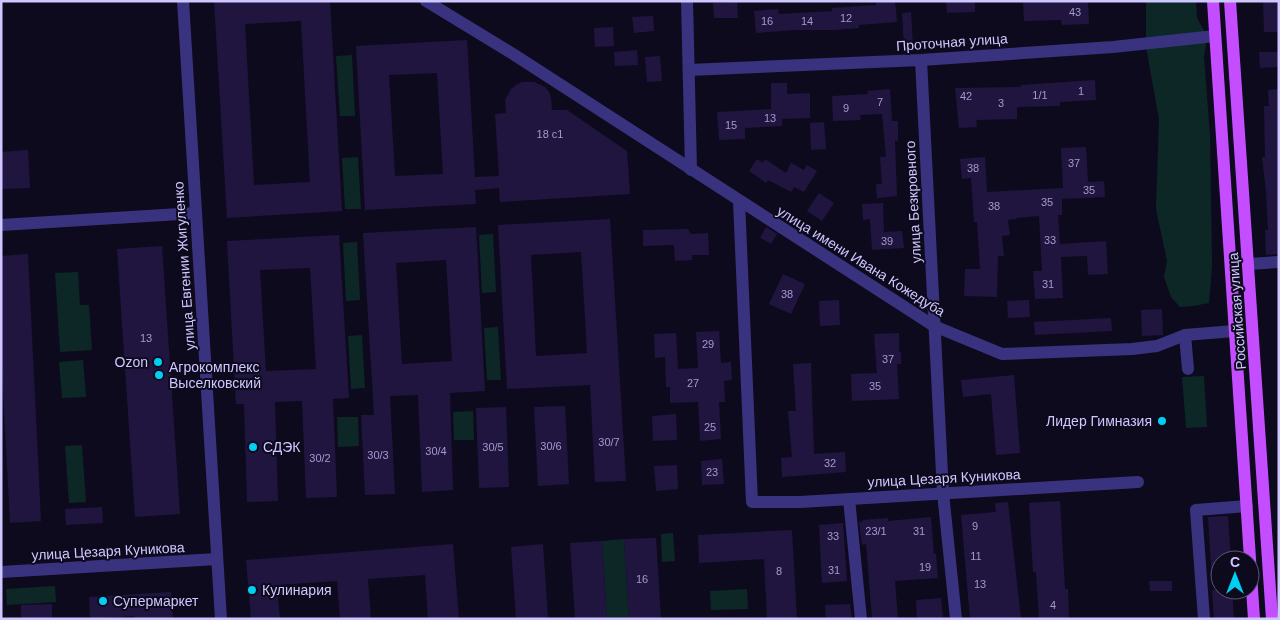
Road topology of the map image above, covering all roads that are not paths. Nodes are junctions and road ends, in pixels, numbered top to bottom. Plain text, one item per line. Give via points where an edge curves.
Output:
1 (183, 1) edge
2 (426, 1) edge
3 (687, 1) edge
4 (1213, 1) edge
5 (1230, 1) edge
6 (1215, 36) junction
7 (921, 60) junction
8 (690, 70) junction
9 (691, 170) junction
10 (739, 201) junction
11 (196, 213) junction
12 (1, 225) edge
13 (1279, 262) edge
14 (1248, 264) junction
15 (934, 326) junction
16 (1234, 331) junction
17 (1185, 335) junction
18 (1188, 369) dead end
19 (1138, 482) dead end
20 (943, 493) junction
21 (849, 499) junction
22 (1247, 506) junction
23 (217, 560) junction
24 (1, 572) edge
25 (221, 619) edge
26 (861, 619) edge
27 (956, 619) edge
28 (1204, 619) edge
29 (1254, 619) edge
30 (1272, 619) edge

1 - 11 street, улица Евгении Жигуленко
2 - 9 street, улица имени Ивана Кожедуба
3 - 8 street
4 - 6 main road, Российская улица
5 - 14 main road, Российская улица
6 - 7 street, Проточная улица via 1113,47
6 - 16 main road, Российская улица
7 - 8 street, Проточная улица
7 - 15 street, улица Безкровного
8 - 9 street
9 - 10 street, улица имени Ивана Кожедуба
10 - 15 street, улица имени Ивана Кожедуба
10 - 21 street, улица Цезаря Куникова via 752,502
11 - 12 street
11 - 23 street, улица Евгении Жигуленко
13 - 14 street
14 - 30 main road, Российская улица
15 - 17 street, улица имени Ивана Кожедуба via 1002,354 1132,349 1157,346
15 - 20 street, улица Безкровного
16 - 17 street, улица имени Ивана Кожедуба
16 - 22 main road, Российская улица
17 - 18 street
19 - 20 street, улица Цезаря Куникова
20 - 21 street, улица Цезаря Куникова
20 - 27 street, улица Безкровного
21 - 26 street
22 - 28 street via 1196,510
22 - 29 main road, Российская улица
23 - 24 street, улица Цезаря Куникова
23 - 25 street, улица Евгении Жигуленко

